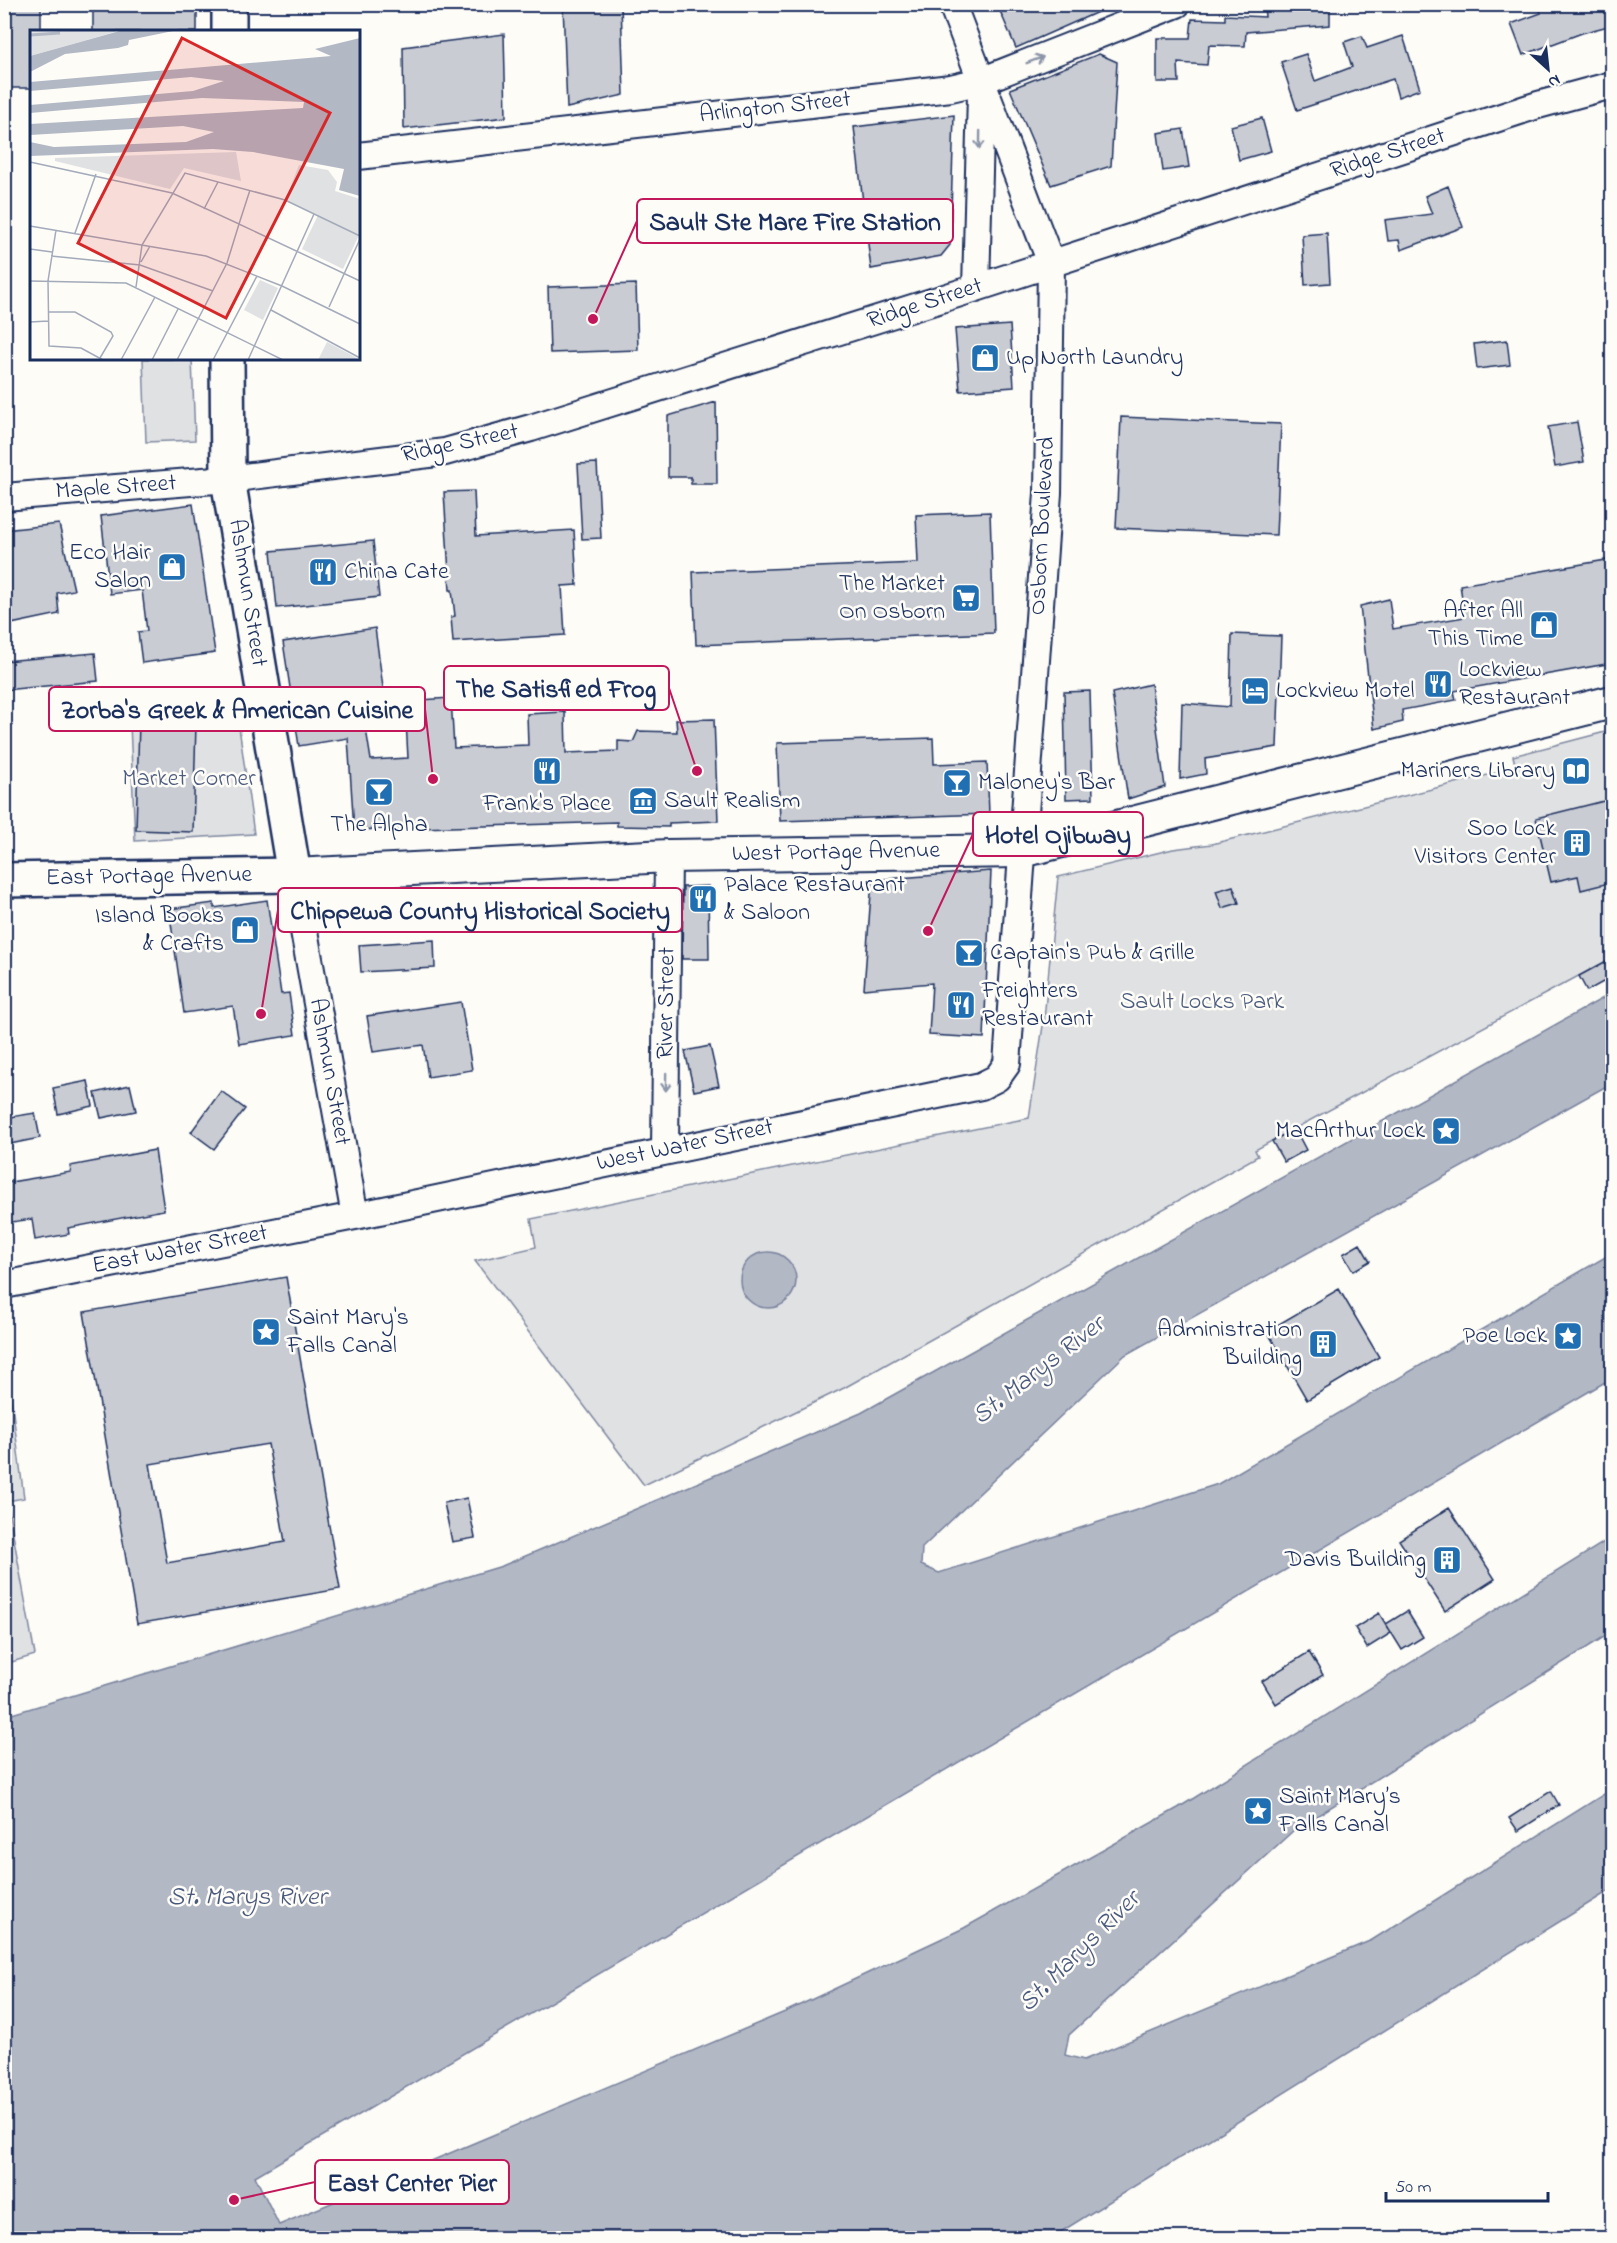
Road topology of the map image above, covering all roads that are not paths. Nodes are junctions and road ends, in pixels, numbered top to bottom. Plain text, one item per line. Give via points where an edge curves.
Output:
1 (229, 4) edge
2 (952, 4) edge
3 (1177, 4) edge
4 (229, 30) edge
5 (981, 81) junction
6 (1612, 85) edge
7 (360, 156) edge
8 (1051, 263) junction
9 (976, 288) junction
10 (226, 360) edge
11 (228, 479) junction
12 (4, 496) edge
13 (1612, 702) edge
14 (1022, 850) junction
15 (668, 856) junction
16 (294, 875) junction
17 (4, 880) edge
18 (1007, 1064) joint
19 (665, 1150) junction
20 (355, 1216) junction
21 (4, 1285) edge

1 - 4 main road
2 - 5 street, Osborn Boulevard
5 -> 3 street, Arlington Street
5 - 7 street, Arlington Street via 951,88
5 - 8 street, Osborn Boulevard
5 -> 9 street
6 - 8 street, Ridge Street via 1538,105
8 - 9 street, Ridge Street
8 - 14 street, Osborn Boulevard via 1048,492
9 - 11 street, Ridge Street via 454,450
10 - 11 main road, Ashmun Street
11 - 12 street, Maple Street
11 - 16 main road, Ashmun Street
13 - 14 street, West Portage Avenue
14 - 15 street, West Portage Avenue
14 - 18 street, Osborn Boulevard
15 - 16 street, West Portage Avenue
15 -> 19 street, River Street
16 - 17 main road, East Portage Avenue
16 - 20 street, Ashmun Street
18 - 19 street, West Water Street via 997,1078 981,1086
19 - 20 street, West Water Street
20 - 21 street, East Water Street

